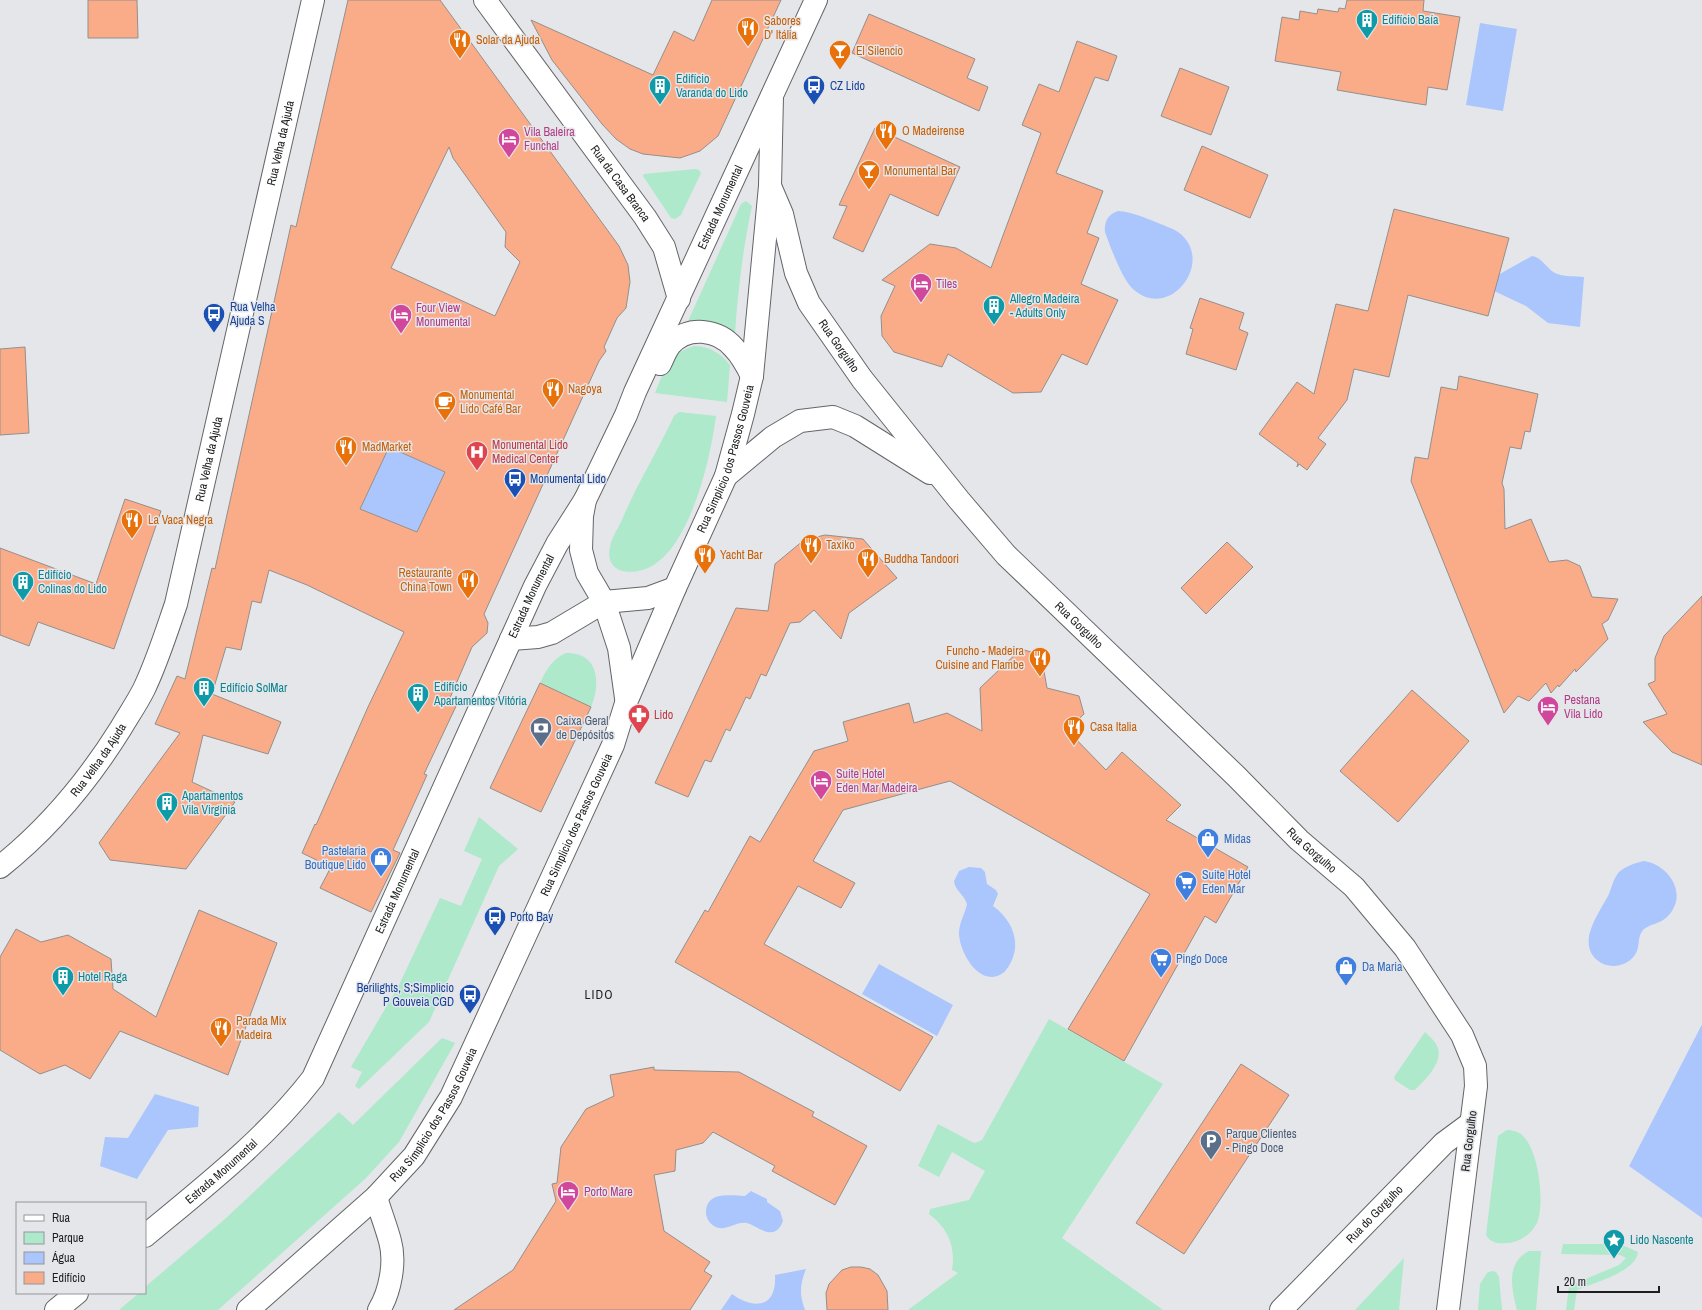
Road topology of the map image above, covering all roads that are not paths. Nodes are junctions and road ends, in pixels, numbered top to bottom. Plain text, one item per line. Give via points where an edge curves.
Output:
1 (313, 0) edge
2 (485, 0) edge
3 (816, 0) edge
4 (772, 96) junction
5 (770, 186) junction
6 (679, 299) junction
7 (752, 376) junction
8 (626, 415) junction
9 (726, 476) junction
10 (946, 484) junction
11 (585, 500) junction
12 (675, 588) junction
13 (604, 602) junction
14 (511, 638) junction
15 (627, 700) junction
16 (0, 867) edge
17 (1471, 1123) junction
18 (376, 1197) junction
19 (146, 1235) edge
20 (76, 1294) edge
21 (56, 1310) edge
22 (248, 1310) edge
23 (379, 1310) edge
24 (1281, 1310) edge
25 (1448, 1310) edge

1 - 16 street, Rua Velha da Ajuda via 179,590 155,664 128,717 89,776 38,834
2 - 6 street, Rua da Casa Branca via 645,217 664,247
3 - 4 street, Estrada Monumental
4 - 5 street, Rua Simplicio dos Passos Gouveia
4 - 6 street, Estrada Monumental
5 - 7 street, Rua Simplicio dos Passos Gouveia
5 - 10 street, Rua Gorgulho via 782,214 796,273 809,303 862,379
6 - 8 street, Estrada Monumental
7 - 8 street, Estrada Monumental via 743,358 733,346 718,336 700,330 683,334 670,345 643,395
7 - 9 street, Rua Simplicio dos Passos Gouveia
8 - 11 street, Estrada Monumental
9 - 10 street, Rua Gorgulho via 773,437 800,421 833,417 855,426
9 - 12 street, Rua Simplicio dos Passos Gouveia
10 - 17 street, Rua Gorgulho via 1006,555 1299,840 1354,887 1405,948 1462,1035 1475,1066 1476,1086
11 - 13 street, Estrada Monumental via 581,550 587,572
11 - 14 street, Estrada Monumental via 556,544
12 - 13 street via 648,598
12 - 15 street, Rua Simplicio dos Passos Gouveia
13 - 14 street via 552,633 538,637
13 - 15 street, Estrada Monumental via 619,648
14 - 19 street, Estrada Monumental via 312,1078 297,1099 252,1144
15 - 18 street, Rua Simplicio dos Passos Gouveia via 613,745 451,1097 414,1156
17 - 24 street, Rua do Gorgulho via 1444,1143
17 - 25 street, Rua Gorgulho
18 - 22 street, Rua Simplicio dos Passos Gouveia
18 - 23 street via 390,1241 391,1266 390,1285
20 - 21 street

